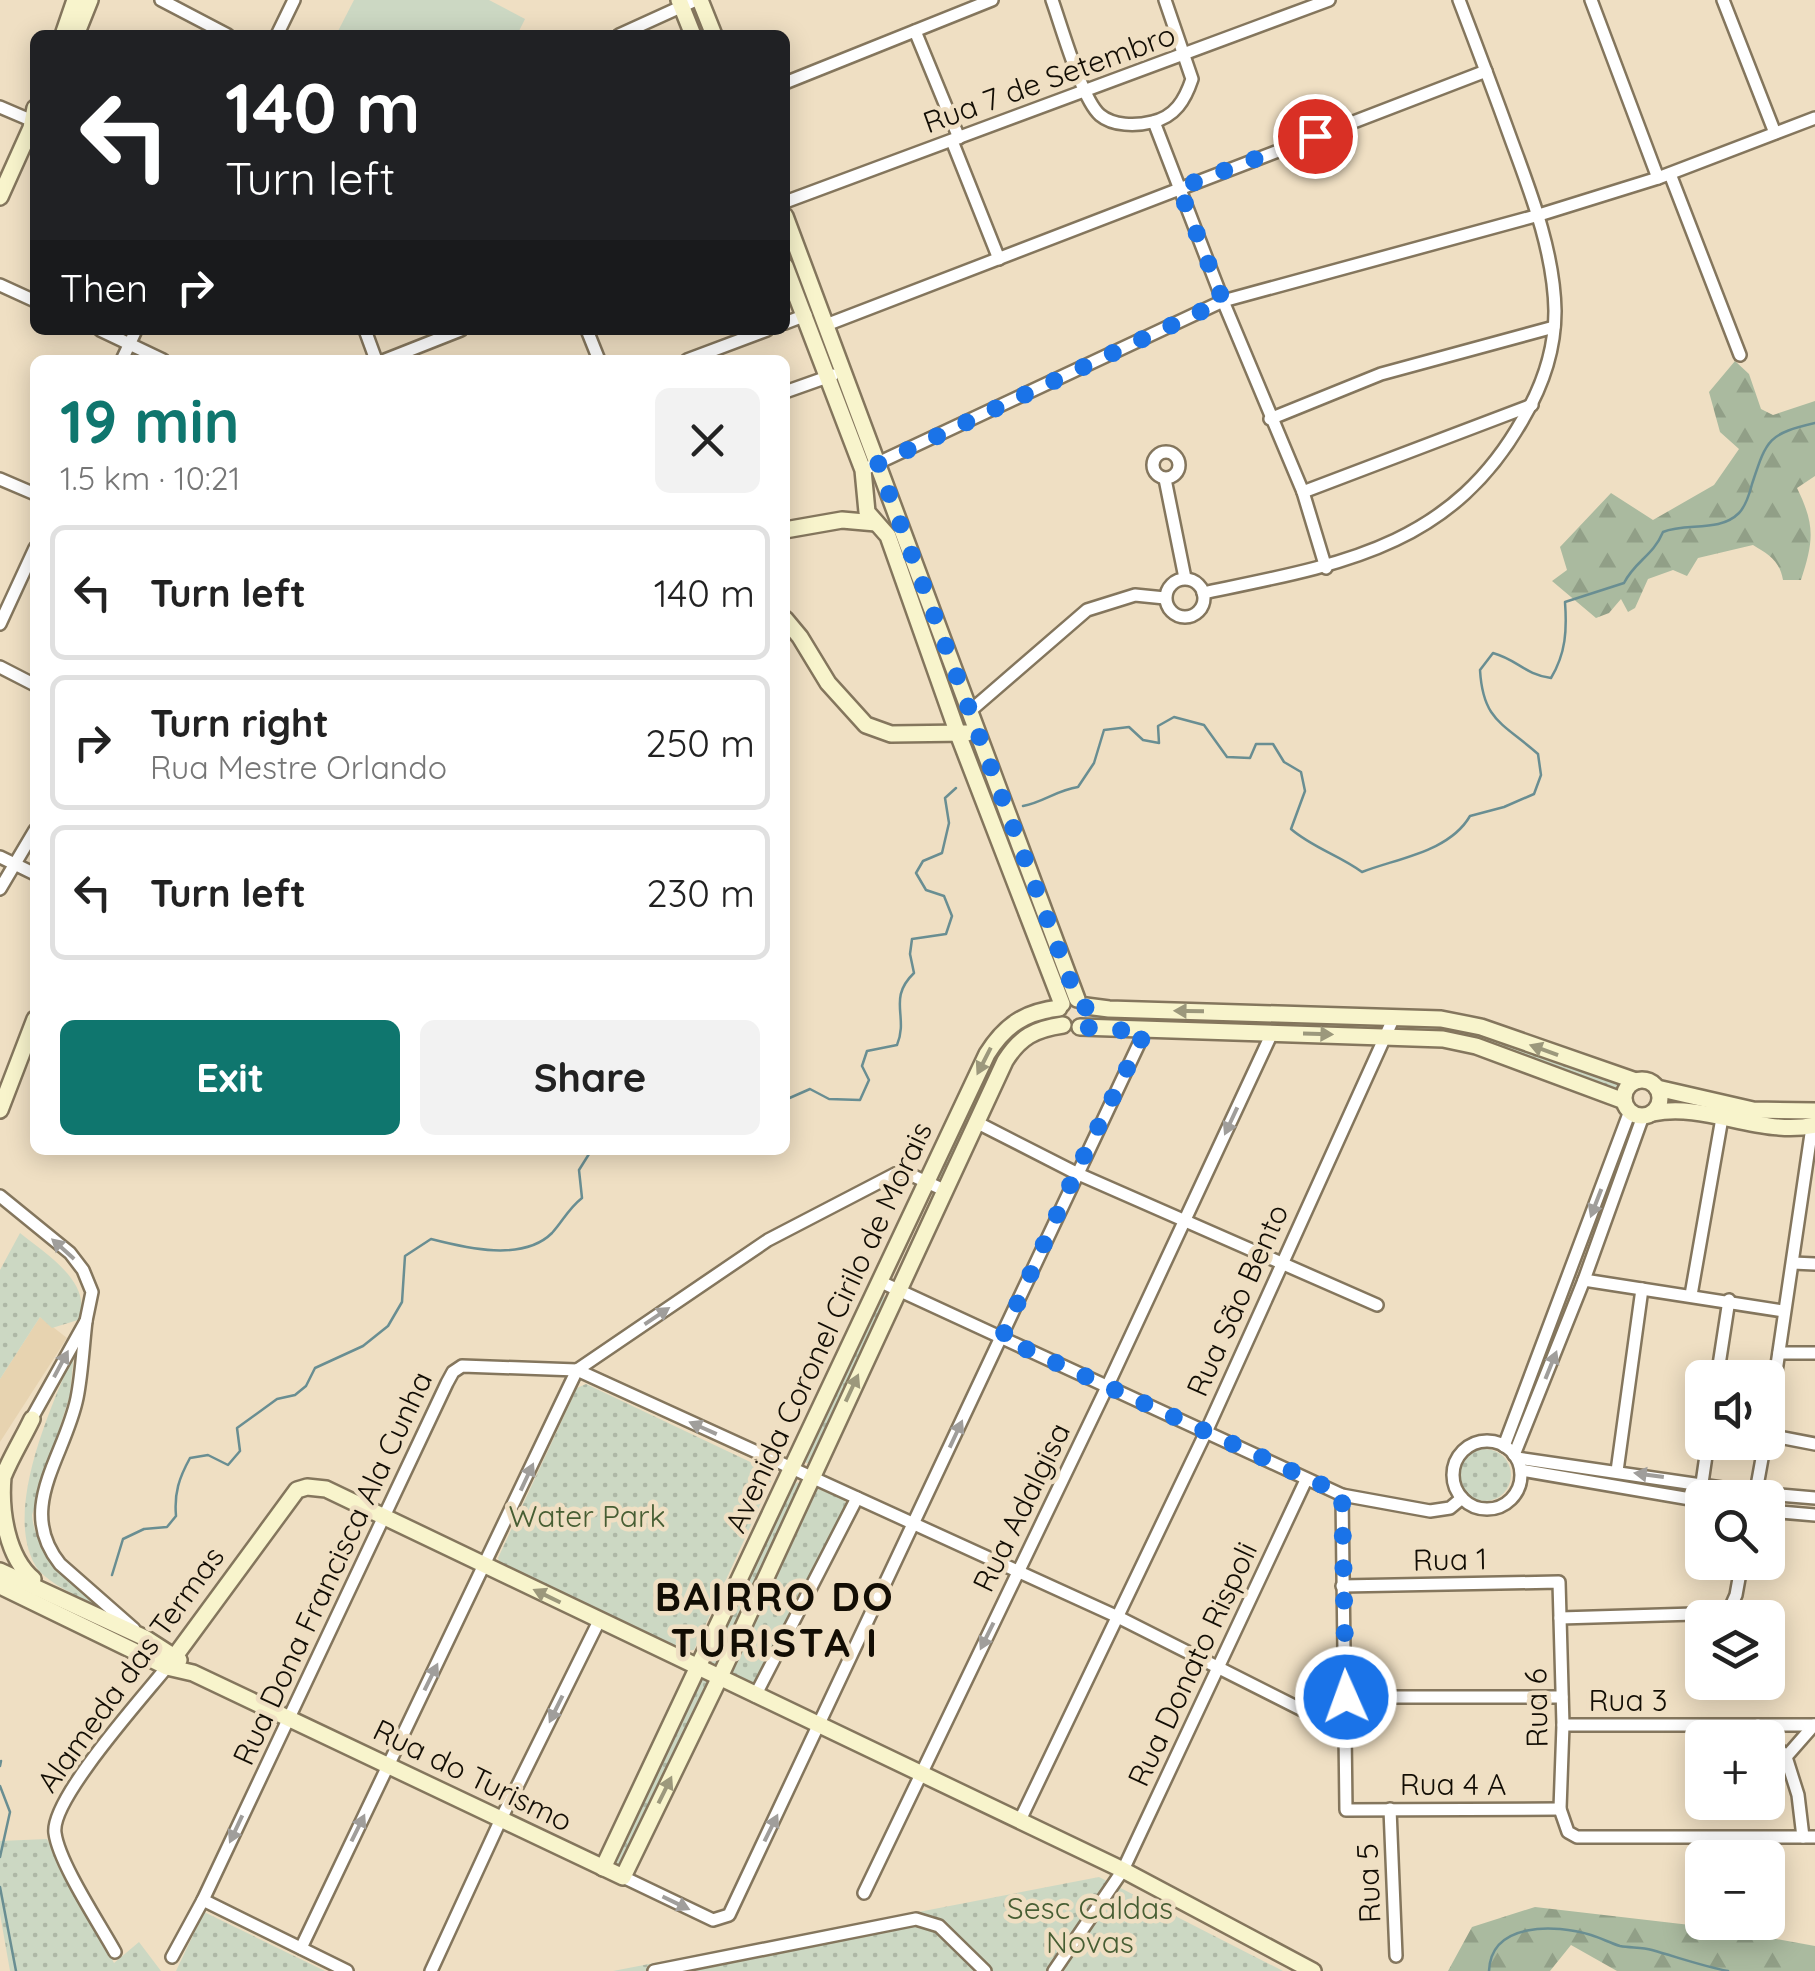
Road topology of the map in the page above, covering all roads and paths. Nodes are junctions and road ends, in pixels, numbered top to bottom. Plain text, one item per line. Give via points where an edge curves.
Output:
1 (75, 0) edge
2 (90, 0) edge
3 (160, 0) edge
4 (294, 0) edge
5 (992, 0) edge
6 (1052, 0) edge
7 (1165, 0) edge
8 (1329, 0) edge
9 (1459, 0) edge
10 (1591, 0) edge
11 (1723, 0) edge
12 (690, 2) edge
13 (65, 30) edge
14 (78, 30) edge
15 (218, 30) edge
16 (279, 30) edge
17 (630, 30) edge
18 (693, 30) edge
19 (710, 30) edge
20 (915, 31) junction
21 (1186, 54) junction
22 (1486, 71) junction
23 (790, 81) edge
24 (1085, 90) junction
25 (0, 106) edge
26 (1815, 118) edge
27 (1154, 122) junction
28 (30, 124) edge
29 (30, 132) edge
30 (1775, 133) junction
31 (955, 140) junction
32 (1664, 176) junction
33 (1179, 188) junction
34 (0, 197) edge
35 (790, 200) edge
36 (1539, 215) junction
37 (790, 229) edge
38 (1000, 259) junction
39 (790, 278) edge
40 (0, 285) edge
41 (30, 299) edge
42 (1223, 301) junction
43 (806, 315) junction
44 (790, 321) edge
45 (826, 325) junction
46 (1554, 327) junction
47 (111, 335) edge
48 (134, 335) edge
49 (448, 335) edge
50 (754, 335) edge
51 (130, 344) junction
52 (1740, 354) dead end
53 (124, 355) edge
54 (153, 355) edge
55 (398, 355) edge
56 (700, 355) edge
57 (837, 374) junction
58 (790, 390) edge
59 (1532, 405) junction
60 (1270, 418) junction
61 (871, 467) junction
62 (0, 478) edge
63 (1165, 479) dead end
64 (30, 492) edge
65 (1302, 492) junction
66 (890, 497) junction
67 (866, 498) junction
68 (896, 513) junction
69 (842, 520) junction
70 (878, 524) junction
71 (790, 529) edge
72 (30, 559) edge
73 (1326, 568) junction
74 (1185, 578) junction
75 (1204, 593) junction
76 (1165, 598) junction
77 (0, 624) edge
78 (790, 626) edge
79 (0, 667) edge
80 (30, 682) edge
81 (969, 712) junction
82 (975, 730) junction
83 (958, 734) junction
84 (30, 839) edge
85 (0, 857) edge
86 (15, 865) junction
87 (30, 872) edge
88 (0, 889) edge
89 (1071, 1004) junction
90 (1032, 1011) junction
91 (1394, 1016) junction
92 (1062, 1025) junction
93 (1080, 1027) junction
94 (1040, 1028) junction
95 (30, 1032) edge
96 (1145, 1032) junction
97 (1272, 1032) junction
98 (1386, 1036) junction
99 (1636, 1082) junction
100 (1658, 1088) junction
101 (2, 1102) edge
102 (1638, 1110) junction
103 (1722, 1118) junction
104 (1814, 1121) edge
105 (976, 1122) junction
106 (1076, 1172) junction
107 (926, 1182) junction
108 (944, 1190) junction
109 (0, 1196) edge
110 (1185, 1222) junction
111 (1793, 1262) junction
112 (1280, 1264) junction
113 (1815, 1264) edge
114 (1584, 1280) junction
115 (881, 1282) junction
116 (898, 1290) junction
117 (1642, 1290) junction
118 (1692, 1296) junction
119 (1728, 1300) junction
120 (1376, 1305) dead end
121 (1783, 1311) junction
122 (86, 1321) junction
123 (1002, 1338) junction
124 (1779, 1352) junction
125 (1815, 1353) edge
126 (1720, 1360) edge
127 (1778, 1360) edge
128 (577, 1370) junction
129 (1107, 1387) junction
130 (32, 1419) junction
131 (1206, 1432) junction
132 (1785, 1439) edge
133 (1815, 1444) edge
134 (1514, 1457) junction
135 (0, 1466) edge
136 (792, 1468) junction
137 (1617, 1471) junction
138 (812, 1477) junction
139 (1306, 1480) junction
140 (1685, 1481) edge
141 (1342, 1494) junction
142 (1785, 1496) edge
143 (1685, 1497) edge
144 (857, 1498) junction
145 (1462, 1498) junction
146 (1815, 1498) edge
147 (1785, 1512) edge
148 (1815, 1516) edge
149 (385, 1517) junction
150 (914, 1522) junction
151 (486, 1565) junction
152 (0, 1571) edge
153 (1018, 1572) junction
154 (1739, 1580) edge
155 (1559, 1582) joint
156 (0, 1586) edge
157 (1342, 1586) junction
158 (52, 1594) junction
159 (1118, 1618) junction
160 (1560, 1618) junction
161 (599, 1621) junction
162 (145, 1638) junction
163 (171, 1661) junction
164 (698, 1668) junction
165 (1218, 1668) junction
166 (719, 1679) junction
167 (755, 1696) junction
168 (1346, 1697) junction
169 (1562, 1697) junction
170 (289, 1719) junction
171 (1563, 1725) junction
172 (1685, 1725) edge
173 (1785, 1725) edge
174 (1814, 1726) edge
175 (820, 1727) junction
176 (1346, 1732) junction
177 (1786, 1757) joint
178 (388, 1765) junction
179 (920, 1773) junction
180 (1390, 1809) junction
181 (1560, 1809) junction
182 (501, 1820) junction
183 (1020, 1820) junction
184 (1809, 1837) edge
185 (604, 1868) junction
186 (1123, 1870) junction
187 (623, 1878) junction
188 (864, 1893) dead end
189 (203, 1900) junction
190 (300, 1948) junction
191 (115, 1952) dead end
192 (1396, 1956) dead end
193 (172, 1957) dead end
194 (347, 1971) edge
195 (431, 1971) edge
196 (654, 1971) edge
197 (985, 1971) edge
198 (1054, 1971) edge
199 (1313, 1971) edge

1 - 13 main road
2 - 14 main road
3 - 15 street
4 - 16 street
5 - 20 street
6 - 24 street
7 - 21 street
8 - 21 street, Rua 7 de Setembro
9 - 22 street
10 - 32 street
11 - 30 street
12 - 17 street
12 - 18 main road
12 - 19 main road
20 - 23 street
20 - 31 street
21 - 24 street, Rua 7 de Setembro
21 - 27 street via 1188,92 1170,116
22 - 33 street
22 - 36 street
24 - 27 street via 1098,114 1136,125
24 - 31 street, Rua 7 de Setembro
25 - 28 street
26 - 30 street
27 - 33 street
29 - 34 main road
30 - 32 street
31 - 35 street, Rua 7 de Setembro
31 - 38 street
32 - 36 street
32 - 52 street
33 - 38 street
33 - 42 street
36 - 42 street
36 - 46 street
37 - 45 main road
38 - 45 street
39 - 43 main road
40 - 41 street
42 - 60 street
42 - 61 street
43 - 44 street
43 - 57 main road
45 - 57 main road
46 - 59 street
46 - 60 street via 1381,374
47 - 51 street
48 - 51 street
49 - 55 street
50 - 56 street
51 - 53 street
51 - 54 street
57 - 58 street
57 - 61 main road
59 - 65 street
59 - 73 street via 1469,494 1410,533
60 - 65 street
61 - 66 main road
61 - 67 main road
62 - 64 street
63 - 74 street
65 - 73 street
66 - 67 main road
66 - 68 main road
67 - 69 main road
67 - 70 main road
68 - 70 main road
68 - 81 main road
69 - 70 main road
69 - 71 main road
70 - 83 main road via 888,536
72 - 77 street
73 - 75 street
74 - 75 street
74 - 76 street via 1169,586
75 - 76 street via 1202,606 1187,617 1170,610
76 - 81 street via 1135,594 1087,610
78 - 83 main road via 828,684 866,725 891,734
79 - 80 street
81 - 82 main road
82 - 83 main road
82 - 89 main road
83 - 89 main road
84 - 86 street
85 - 86 street
86 - 87 street
86 - 88 street
89 - 90 main road
91 -> 89 main road
89 - 92 main road via 1058,1017
89 - 93 main road via 1087,1020
90 - 94 main road
90 -> 107 main road, Avenida Coronel Cirilo de Morais via 1004,1030 986,1054
91 - 98 street, Rua São Bento
99 -> 91 main road via 1482,1027
92 - 93 main road
92 - 94 main road
93 - 96 main road
94 - 105 main road, Avenida Coronel Cirilo de Morais via 1015,1045
95 - 101 main road
96 - 97 main road
96 - 106 street
97 -> 98 main road
97 -> 110 street, Rua Adalgisa
98 - 102 main road via 1459,1041
98 - 112 street, Rua São Bento
99 - 100 main road
99 - 102 main road via 1626,1090
100 - 102 main road via 1660,1099
100 - 104 main road
102 - 103 main road
102 - 114 street
102 -> 134 street
103 - 104 main road via 1774,1126
103 - 118 street
104 - 111 street
105 - 106 street
105 - 108 main road, Avenida Coronel Cirilo de Morais
106 - 110 street
106 - 123 street
107 - 108 street
107 - 115 main road, Avenida Coronel Cirilo de Morais
128 -> 107 street via 768,1240 895,1174
108 - 116 main road, Avenida Coronel Cirilo de Morais
122 -> 109 street via 92,1292 83,1270
110 - 112 street
110 - 129 street, Rua Adalgisa
111 - 113 street
111 - 121 street
112 - 120 street
112 - 131 street, Rua São Bento
114 - 117 street
134 -> 114 street
115 - 116 street
115 - 136 main road, Avenida Coronel Cirilo de Morais
116 - 123 street
138 -> 116 main road, Avenida Coronel Cirilo de Morais
117 - 118 street
117 - 137 street
118 - 119 street
119 - 121 street
119 - 126 street
121 - 124 street
130 -> 122 street
122 - 162 street via 77,1399 42,1501 40,1530 60,1564
123 - 129 street
150 -> 123 street
124 - 125 street
124 - 127 street
136 -> 128 street
128 - 149 street, Rua Dona Francisca Ala Cunha via 473,1364 453,1372
151 -> 128 street
129 - 131 street
129 - 153 street, Rua Adalgisa
130 - 135 street
130 - 158 main road via 1,1484 2,1528 16,1563
131 - 139 street
131 - 159 street, Rua São Bento
132 - 133 street
134 - 137 street
134 - 143 street
134 - 145 street via 1517,1491 1502,1506 1480,1508
134 - 145 street via 1484,1442 1464,1450 1454,1468
136 - 138 street
136 - 164 main road, Avenida Coronel Cirilo de Morais
140 -> 137 street
138 - 144 street
138 - 166 main road, Avenida Coronel Cirilo de Morais
139 - 141 street
139 - 165 street, Rua Donato Rispoli
141 - 145 street via 1430,1511
141 - 157 street
142 - 146 street
144 - 150 street
144 - 167 street
147 - 148 street
149 - 151 main road
149 - 163 main road, Alameda das Termas via 326,1489 297,1490
149 - 170 street, Rua Dona Francisca Ala Cunha
150 - 153 street
150 - 175 street
161 -> 151 main road
178 -> 151 street
152 - 158 main road, Rua do Turismo
153 - 159 street
153 -> 179 street, Rua Adalgisa
154 - 160 street via 1728,1613
155 - 157 street, Rua 1
155 - 160 street, Rua 6
156 - 163 main road, Rua do Turismo
157 - 168 street
158 - 162 main road, Rua do Turismo
159 - 165 street
159 - 183 street, Rua São Bento
160 - 169 street, Rua 6
161 - 164 main road
161 -> 182 street
162 - 163 main road, Rua do Turismo
163 - 170 main road, Rua do Turismo
163 - 191 street, Alameda das Termas via 57,1815 54,1833 64,1859
164 - 166 main road
164 - 185 main road, Avenida Coronel Cirilo de Morais
165 - 176 street
165 - 186 street, Rua Donato Rispoli
166 - 167 main road
187 -> 166 main road, Avenida Coronel Cirilo de Morais
167 - 175 main road
168 - 169 street, Rua 3
168 - 176 street
169 - 171 street, Rua 6
170 - 178 main road, Rua do Turismo
170 -> 189 street, Rua Dona Francisca Ala Cunha
171 - 172 street, Rua 3
171 - 181 street, Rua 6
173 - 174 street, Rua 3
174 - 177 street
175 - 179 main road
187 -> 175 street, Rua do Turismo via 713,1920 729,1916
176 - 180 street, Rua 4 A via 1346,1810
177 - 184 street
178 - 182 main road, Rua do Turismo
190 -> 178 street
179 - 183 main road
179 - 188 street, Rua Adalgisa
180 - 181 street, Rua 4 A
180 - 192 street, Rua 5
181 - 184 street, Rua 6 via 1568,1832 1577,1837
182 - 185 main road, Rua do Turismo
182 - 195 street
183 - 186 main road
185 - 187 main road, Rua do Turismo
186 - 198 street, Rua Donato Rispoli
186 - 199 main road
189 - 190 street
189 - 193 street, Rua Dona Francisca Ala Cunha
190 - 194 street
196 - 197 street via 916,1919 939,1926

